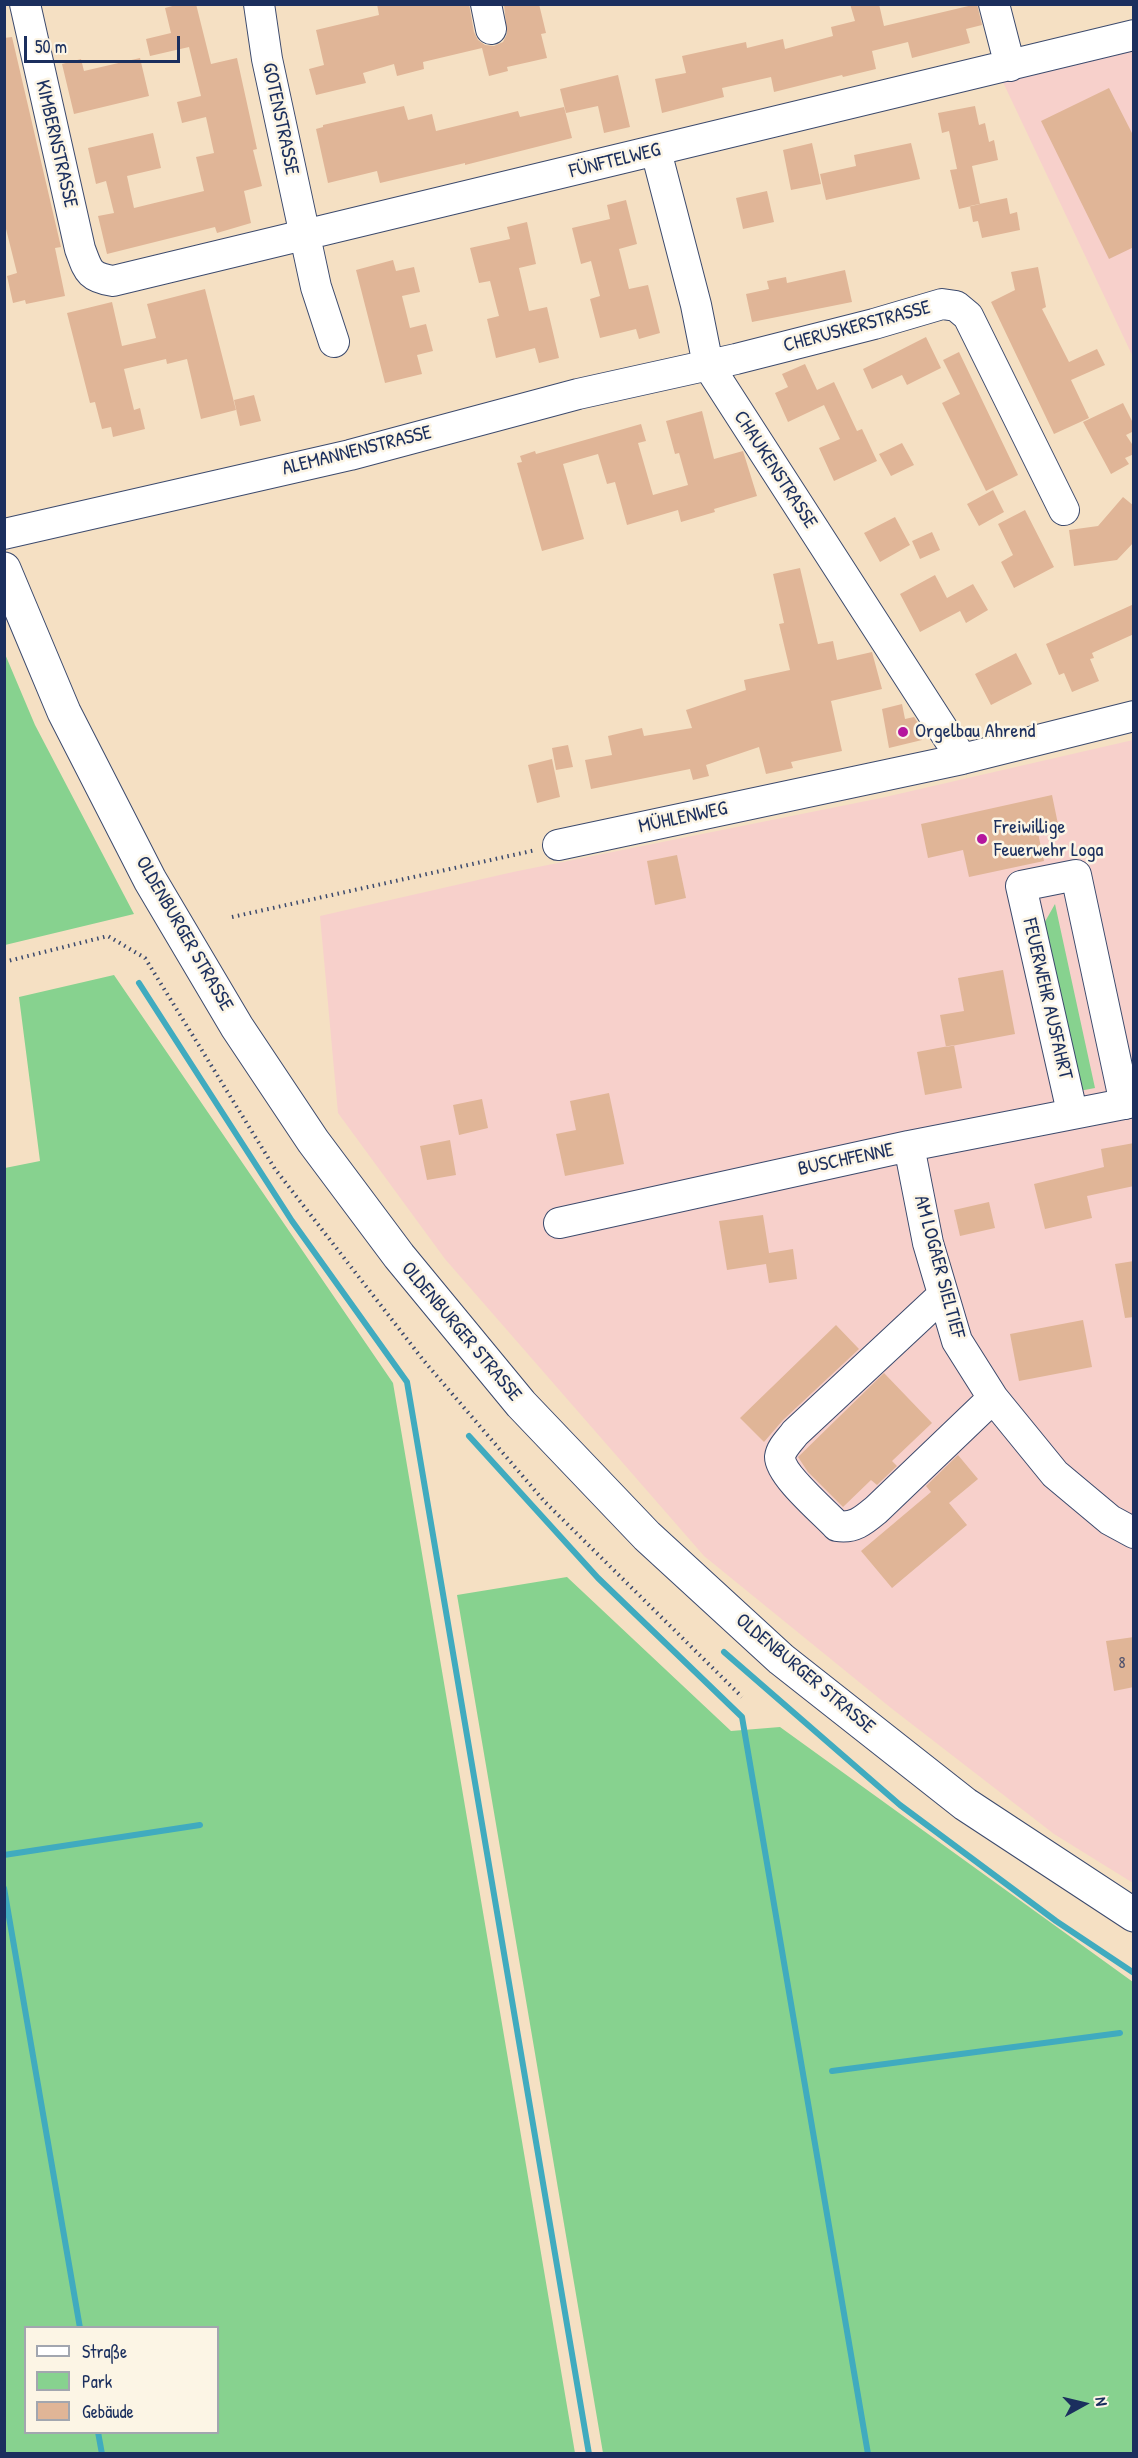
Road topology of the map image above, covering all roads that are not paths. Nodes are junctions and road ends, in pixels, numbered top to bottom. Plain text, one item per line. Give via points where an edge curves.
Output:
1 (25, 4) edge
2 (259, 4) edge
3 (994, 4) edge
4 (1133, 39) edge
5 (1010, 66) junction
6 (656, 151) junction
7 (304, 233) junction
8 (97, 278) joint
9 (334, 342) dead end
10 (708, 365) junction
11 (1064, 510) dead end
12 (16, 531) edge
13 (4, 569) edge
14 (1134, 716) edge
15 (962, 759) junction
16 (558, 845) road end
17 (1129, 1103) edge
18 (1072, 1113) junction
19 (909, 1146) junction
20 (559, 1223) dead end
21 (943, 1295) junction
22 (993, 1398) junction
23 (1134, 1533) edge
24 (1134, 1915) edge

1 - 8 street, KIMBERNSTRASSE via 80,249 89,272
2 - 7 street, GOTENSTRASSE
3 - 5 street
4 - 5 street, FÜNFTELWEG
5 - 6 street, FÜNFTELWEG
6 - 7 street, FÜNFTELWEG via 331,230
6 - 10 street, CHAUKENSTRASSE
7 - 8 street, FÜNFTELWEG via 113,281
7 - 9 street, GOTENSTRASSE
10 - 11 street, CHERUSKERSTRASSE via 942,304 956,306 968,316
10 - 12 street, ALEMANNENSTRASSE via 578,393 350,455
10 - 15 street, CHAUKENSTRASSE
13 - 24 main road, OLDENBURGER STRASSE via 70,723 150,880 237,1027 399,1256 521,1404 647,1536 781,1659 965,1804
14 - 15 street, MÜHLENWEG
15 - 16 street, MÜHLENWEG
17 - 18 street, BUSCHFENNE
17 - 18 street, FEUERWEHR AUSFAHRT via 1076,874 1021,886
18 - 19 street, BUSCHFENNE
19 - 20 street, BUSCHFENNE
19 - 21 street, AM LOGAER SIELTIEF via 928,1243
21 - 22 street, AM LOGAER SIELTIEF via 957,1341
21 - 22 street via 795,1433 780,1457 784,1472 837,1526 847,1528 876,1510
22 - 23 street, AM LOGAER SIELTIEF via 1055,1474 1110,1520

